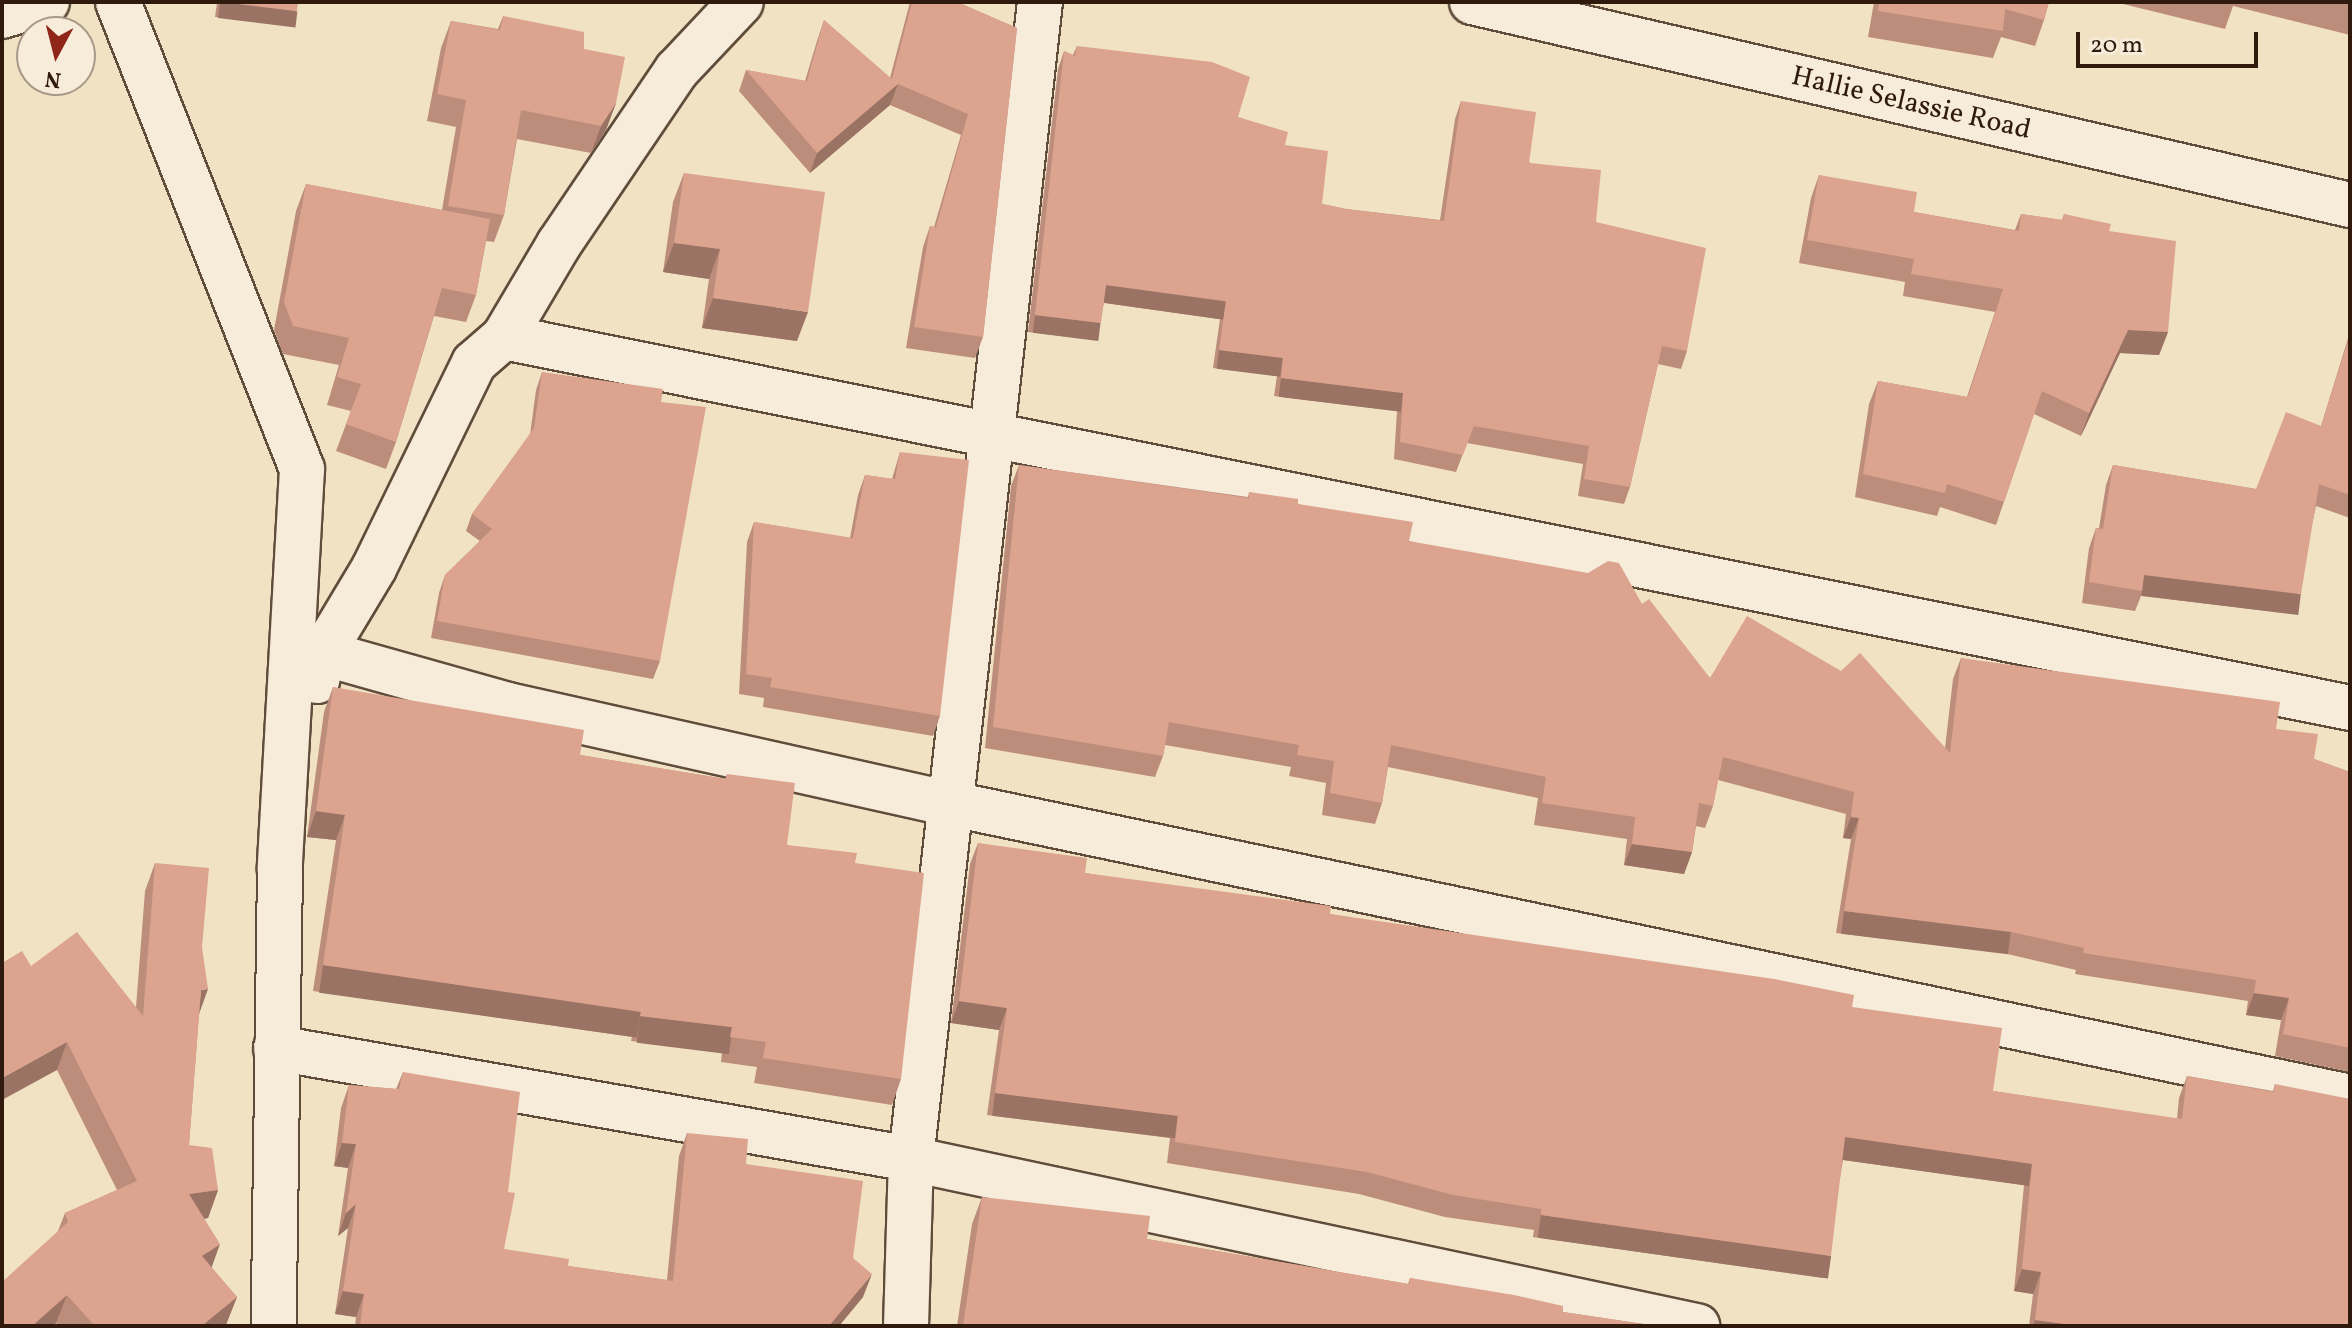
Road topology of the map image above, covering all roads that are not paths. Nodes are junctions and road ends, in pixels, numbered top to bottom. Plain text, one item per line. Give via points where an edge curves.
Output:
1 (47, 2) edge
2 (118, 2) edge
3 (741, 2) edge
4 (1040, 2) edge
5 (1472, 2) edge
6 (2, 16) edge
7 (2350, 205) edge
8 (504, 337) junction
9 (996, 436) junction
10 (323, 653) junction
11 (2350, 708) edge
12 (948, 803) junction
13 (280, 868) junction
14 (276, 1048) junction
15 (2350, 1097) edge
16 (911, 1159) junction
17 (274, 1326) edge
18 (906, 1326) edge
19 (1697, 1326) edge

1 - 6 street
2 - 13 street via 302,469
3 - 8 street via 677,70 559,244
4 - 9 street
5 - 7 street, Hallie Selassie Road
8 - 9 street
8 - 10 street via 474,363 374,568
9 - 11 street
9 - 12 street
10 - 12 street via 508,705
10 - 13 street
12 - 15 street
12 - 16 street
13 - 14 street
14 - 16 street
14 - 17 street
16 - 18 street
16 - 19 street

